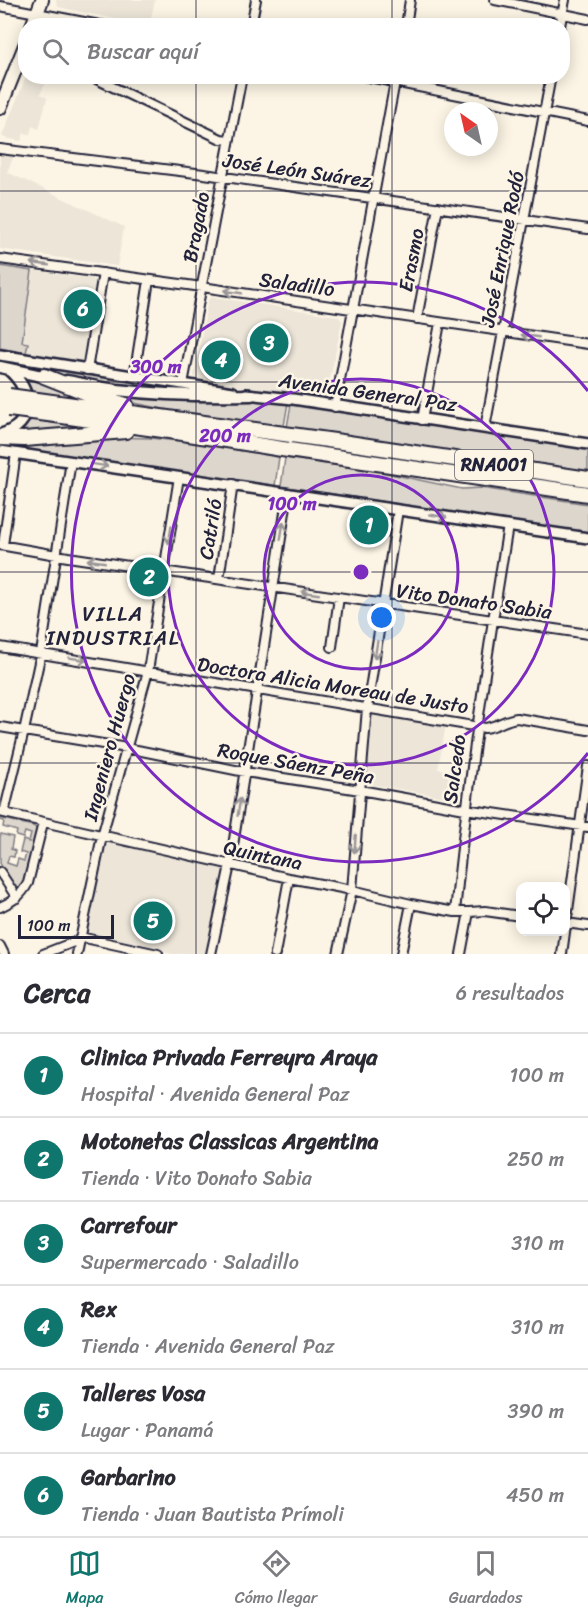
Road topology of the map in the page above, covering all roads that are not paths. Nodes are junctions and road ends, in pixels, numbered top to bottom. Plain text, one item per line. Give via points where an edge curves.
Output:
1 (256, 0) edge
2 (410, 0) edge
3 (495, 0) edge
4 (565, 0) edge
5 (0, 6) edge
6 (40, 6) edge
7 (562, 14) junction
8 (79, 18) edge
9 (253, 18) edge
10 (407, 18) edge
11 (561, 18) edge
12 (588, 19) edge
13 (18, 58) edge
14 (5, 83) edge
15 (107, 84) edge
16 (240, 84) edge
17 (395, 84) edge
18 (414, 84) edge
19 (549, 84) edge
20 (0, 108) edge
21 (544, 112) junction
22 (588, 121) edge
23 (229, 140) junction
24 (0, 149) edge
25 (223, 177) junction
26 (374, 198) junction
27 (438, 207) junction
28 (524, 220) junction
29 (588, 229) edge
30 (0, 258) edge
31 (103, 273) junction
32 (149, 279) junction
33 (202, 287) junction
34 (353, 309) junction
35 (417, 319) junction
36 (440, 323) junction
37 (503, 332) junction
38 (588, 345) edge
39 (0, 355) edge
40 (4, 368) edge
41 (87, 370) junction
42 (44, 376) junction
43 (134, 377) junction
44 (183, 384) junction
45 (251, 394) junction
46 (5, 402) edge
47 (335, 407) junction
48 (422, 420) junction
49 (171, 424) junction
50 (485, 428) junction
51 (0, 437) edge
52 (588, 444) edge
53 (0, 450) edge
54 (16, 453) junction
55 (71, 461) junction
56 (179, 477) junction
57 (588, 478) edge
58 (233, 484) junction
59 (288, 493) junction
60 (588, 494) edge
61 (398, 510) junction
62 (508, 526) junction
63 (588, 538) edge
64 (1, 545) edge
65 (56, 555) junction
66 (165, 571) junction
67 (219, 579) junction
68 (273, 587) junction
69 (339, 597) junction
70 (384, 604) junction
71 (493, 621) junction
72 (588, 634) edge
73 (0, 647) edge
74 (332, 647) dead end
75 (41, 653) junction
76 (148, 671) junction
77 (258, 689) junction
78 (367, 708) junction
79 (477, 726) junction
80 (0, 727) edge
81 (588, 730) edge
82 (24, 731) junction
83 (127, 748) junction
84 (588, 766) edge
85 (245, 772) junction
86 (360, 790) junction
87 (465, 809) junction
88 (2, 813) edge
89 (43, 823) junction
90 (584, 827) edge
91 (102, 836) junction
92 (230, 865) junction
93 (0, 872) edge
94 (289, 878) junction
95 (352, 890) junction
96 (17, 898) junction
97 (570, 902) edge
98 (411, 904) junction
99 (0, 907) edge
100 (454, 912) junction
101 (469, 912) junction
102 (516, 915) edge
103 (570, 924) edge
104 (588, 926) edge
105 (564, 936) edge
106 (80, 939) junction
107 (0, 946) edge
108 (211, 953) edge
109 (4, 954) edge
110 (43, 954) edge
111 (77, 954) edge
112 (158, 954) edge
113 (222, 954) edge
114 (275, 954) edge
115 (339, 954) edge
116 (401, 954) edge
117 (461, 954) edge
118 (562, 954) edge

1 - 9 street
2 - 10 street
3 - 7 street
4 - 7 street
5 - 6 street
6 - 8 street
7 - 11 street
7 - 12 street
13 - 14 main road
14 - 20 main road
15 - 23 street
16 - 23 street, Bragado
17 - 26 street
18 - 21 street
19 - 21 street, José Enrique Rodó
21 - 22 street
21 - 28 street, José Enrique Rodó
23 - 25 street, Bragado
24 - 25 street, José León Suárez
25 - 26 street, José León Suárez
25 - 33 street, Bragado
26 - 27 street, José León Suárez
26 - 34 street
27 - 28 street, José León Suárez
27 - 35 street, Erasmo
28 - 29 street, José León Suárez
28 - 37 street, José Enrique Rodó
31 -> 30 street, Saladillo
31 - 32 street, Saladillo
31 - 41 street
32 - 33 street, Saladillo
32 - 43 street
34 -> 33 street, Saladillo
33 - 44 street, Bragado
34 - 35 street, Saladillo
34 - 47 street
35 - 36 street, Saladillo
36 - 37 street, Saladillo
36 - 48 street
38 -> 37 street, Saladillo
37 - 50 street, José Enrique Rodó
39 - 41 street, Avenida General Paz
40 - 42 main road
40 - 51 main road via 21,382 28,404 20,424
41 - 43 street, Avenida General Paz
42 - 45 main road via 114,390 212,396
42 - 49 highway
43 - 44 street, Avenida General Paz
44 - 45 street, Avenida General Paz
45 - 47 street, Avenida General Paz
46 - 49 highway, RNA001, bridge
47 - 48 street, Avenida General Paz
48 - 50 street, Avenida General Paz
49 - 51 highway via 24,439
49 - 57 highway, RNA001
49 - 60 highway, RNA001 via 282,449
50 - 52 street, Avenida General Paz
53 - 54 street
54 - 55 street
54 - 64 street
55 -> 56 street
55 - 65 street
56 - 58 street
56 -> 66 street, Ingeniero Huergo
58 - 59 street
58 - 67 street, Catriló
59 - 61 street
68 -> 59 street
61 -> 62 street
61 - 70 street
62 - 63 street
62 - 71 street, Salcedo
64 - 65 street, Vito Donato Sabia
66 -> 65 street, Vito Donato Sabia
65 - 75 street
66 - 67 street, Vito Donato Sabia
66 - 76 street, Ingeniero Huergo
67 - 68 street, Vito Donato Sabia
69 -> 68 street, Vito Donato Sabia
68 - 77 street
69 - 70 street, Vito Donato Sabia
69 - 74 street
70 - 71 street, Vito Donato Sabia
70 -> 78 street
71 - 72 street, Vito Donato Sabia
71 - 79 street, Salcedo
73 - 75 street, Doctora Alicia Moreau de Justo
75 -> 76 street, Doctora Alicia Moreau de Justo
75 - 82 street
76 - 77 street, Doctora Alicia Moreau de Justo
76 - 83 street, Ingeniero Huergo
77 - 78 street, Doctora Alicia Moreau de Justo
77 - 85 street
78 - 79 street, Doctora Alicia Moreau de Justo
78 - 86 street
79 - 81 street, Doctora Alicia Moreau de Justo via 489,728 517,718
79 - 87 street, Salcedo
80 - 82 street, Roque Sáenz Peña
82 - 83 street, Roque Sáenz Peña
82 - 88 street
83 - 85 street, Roque Sáenz Peña
83 - 91 street, Ingeniero Huergo
84 - 90 street
85 - 86 street, Roque Sáenz Peña
92 -> 85 street
86 - 87 street, Roque Sáenz Peña
86 -> 95 street
87 - 90 street, Roque Sáenz Peña
87 - 100 street, Salcedo
88 - 89 street, Quintana
89 - 91 street, Quintana
89 - 96 street via 28,883
90 - 97 street
91 - 92 street, Quintana
91 - 106 street, Ingeniero Huergo
92 - 94 street, Quintana
92 - 108 street
93 - 96 street
94 - 95 street, Quintana
94 - 114 street
95 - 98 street, Quintana
95 - 115 street
96 - 99 street
98 - 100 street, Quintana
98 - 116 street
100 - 101 street, Quintana
101 - 102 street, Quintana via 485,910
101 - 117 street
103 - 104 street
105 - 118 street
106 - 110 street
106 - 111 street, Ingeniero Huergo
106 - 112 street
107 - 109 street
108 - 113 street

